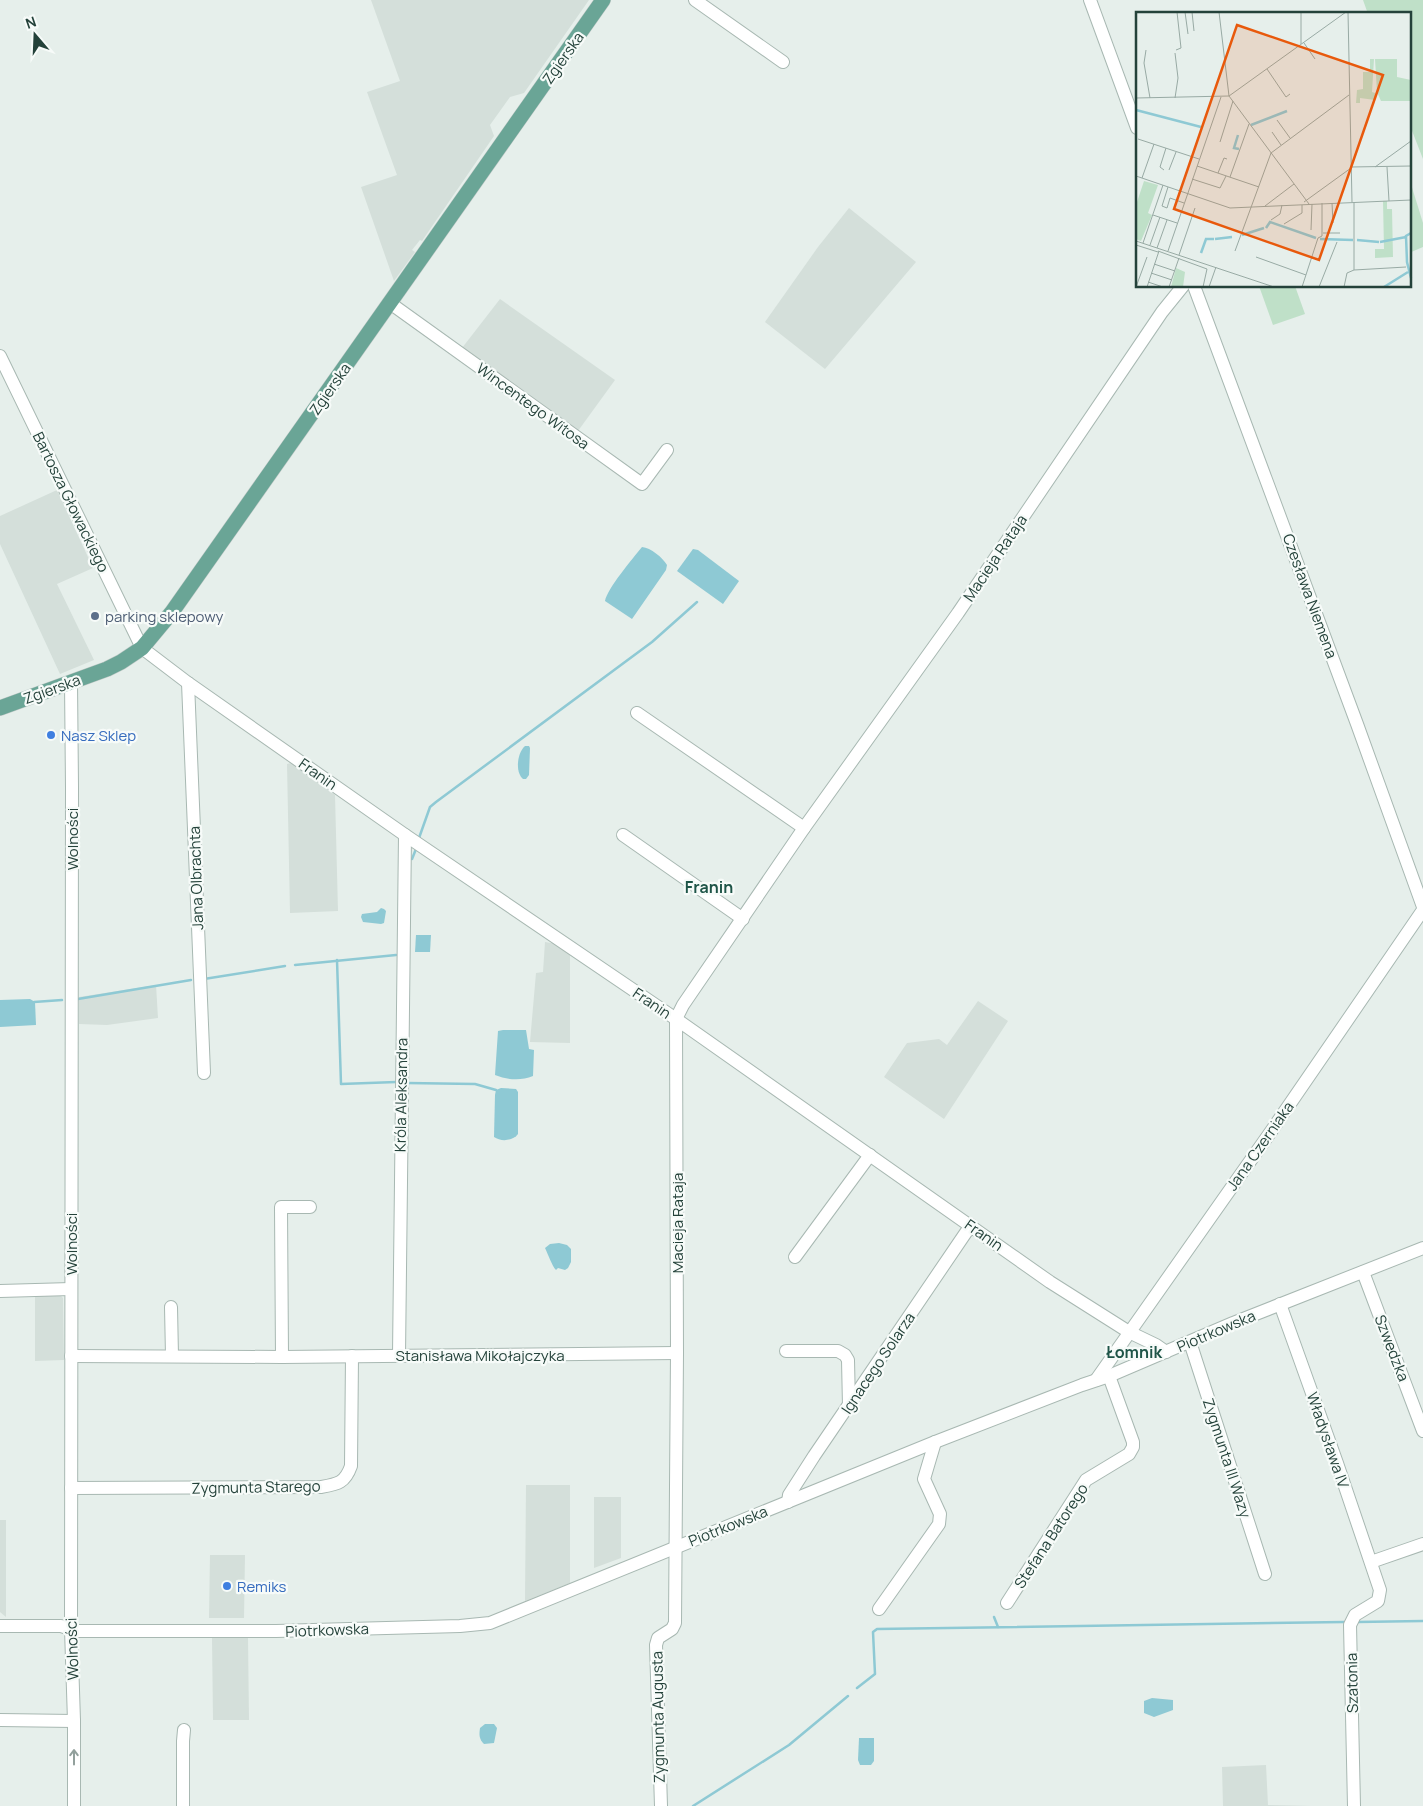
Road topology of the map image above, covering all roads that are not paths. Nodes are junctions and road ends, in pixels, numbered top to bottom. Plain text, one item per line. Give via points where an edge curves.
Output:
1 (603, 0) edge
2 (695, 0) edge
3 (1090, 0) edge
4 (782, 62) dead end
5 (1136, 125) edge
6 (1181, 288) edge
7 (1195, 288) edge
8 (390, 303) junction
9 (0, 356) edge
10 (667, 450) dead end
11 (142, 648) junction
12 (71, 682) junction
13 (188, 683) junction
14 (0, 708) edge
15 (637, 713) dead end
16 (804, 828) junction
17 (405, 835) junction
18 (624, 835) dead end
19 (1423, 907) edge
20 (743, 919) junction
21 (676, 1019) junction
22 (204, 1073) dead end
23 (870, 1155) junction
24 (310, 1207) dead end
25 (971, 1225) junction
26 (1423, 1248) edge
27 (795, 1257) dead end
28 (1363, 1272) junction
29 (71, 1289) junction
30 (0, 1291) edge
31 (1280, 1304) junction
32 (171, 1307) dead end
33 (1129, 1332) junction
34 (1190, 1342) junction
35 (786, 1351) dead end
36 (1166, 1352) junction
37 (677, 1353) junction
38 (399, 1355) junction
39 (71, 1356) junction
40 (172, 1356) junction
41 (352, 1356) junction
42 (282, 1357) junction
43 (1109, 1376) junction
44 (1096, 1380) junction
45 (849, 1406) junction
46 (1422, 1426) edge
47 (935, 1442) junction
48 (71, 1488) junction
49 (788, 1502) junction
50 (1423, 1544) edge
51 (676, 1547) junction
52 (1371, 1562) junction
53 (1265, 1574) dead end
54 (1375, 1576) joint
55 (1008, 1604) dead end
56 (879, 1609) dead end
57 (0, 1626) edge
58 (71, 1629) junction
59 (0, 1720) edge
60 (74, 1721) junction
61 (184, 1730) dead end
62 (74, 1806) edge
63 (183, 1806) edge
64 (660, 1806) edge
65 (1354, 1806) edge

1 - 8 main road, Zgierska
2 - 4 street
3 - 5 street
6 - 16 street, Macieja Rataja via 958,613
7 - 19 street, Czesława Niemena
8 - 10 street, Wincentego Witosa via 642,484
8 - 11 main road, Zgierska via 163,626
9 - 11 street, Bartosza Głowackiego
11 - 12 main road, Zgierska via 107,669
11 - 13 street, Franin
12 - 14 main road, Zgierska
12 - 29 street, Wolności
13 - 17 street, Franin
13 - 22 street, Jana Olbrachta
15 - 16 street
16 - 20 street, Macieja Rataja
17 - 21 street, Franin
17 - 38 street, Króla Aleksandra
18 - 20 street
19 - 33 street, Jana Czerniaka via 1272,1130
20 - 21 street, Macieja Rataja
21 - 23 street, Franin
21 - 37 street, Macieja Rataja
23 - 25 street, Franin
23 - 27 street
24 - 42 street via 281,1207
25 - 33 street, Franin via 1050,1282
25 - 45 street, Ignacego Solarza
26 - 28 street, Piotrkowska
28 - 31 street, Piotrkowska
28 - 46 street, Szwedzka
29 - 30 street
29 - 39 street, Wolności
31 - 34 street, Piotrkowska
31 - 52 street, Władysława IV
32 - 40 street
33 - 36 street, Franin
33 - 44 street, Jana Czerniaka
34 - 36 street, Piotrkowska
34 - 53 street, Zygmunta III Wazy
35 - 45 street via 838,1351 845,1354 848,1360
36 - 43 street, Piotrkowska
37 - 38 street, Stanisława Mikołajczyka
37 - 51 street, Macieja Rataja
38 - 41 street, Stanisława Mikołajczyka
39 - 40 street, Stanisława Mikołajczyka
39 - 48 street, Wolności
40 - 42 street, Stanisława Mikołajczyka
41 - 42 street, Stanisława Mikołajczyka
41 - 48 street, Zygmunta Starego via 351,1466 347,1477 338,1484 321,1487
43 - 44 street, Piotrkowska
43 - 55 street, Stefana Batorego via 1133,1448 1129,1454 1086,1480
44 - 47 street, Piotrkowska
45 - 49 street, Ignacego Solarza via 789,1495
47 - 49 street, Piotrkowska
47 - 56 street via 924,1479 940,1514 939,1524
48 - 58 street, Wolności
49 - 51 street, Piotrkowska
50 - 52 street
51 - 58 street, Piotrkowska via 482,1624 276,1631
51 - 64 street, Zygmunta Augusta via 675,1623 672,1629 658,1638 656,1645
52 - 54 street, Władysława IV
54 - 65 street, Szatonia via 1380,1590 1378,1601 1355,1616 1350,1625
57 - 58 street, Piotrkowska via 62,1626
58 - 60 street, Wolności
59 - 60 street
62 -> 60 street, Wolności
61 - 63 street

